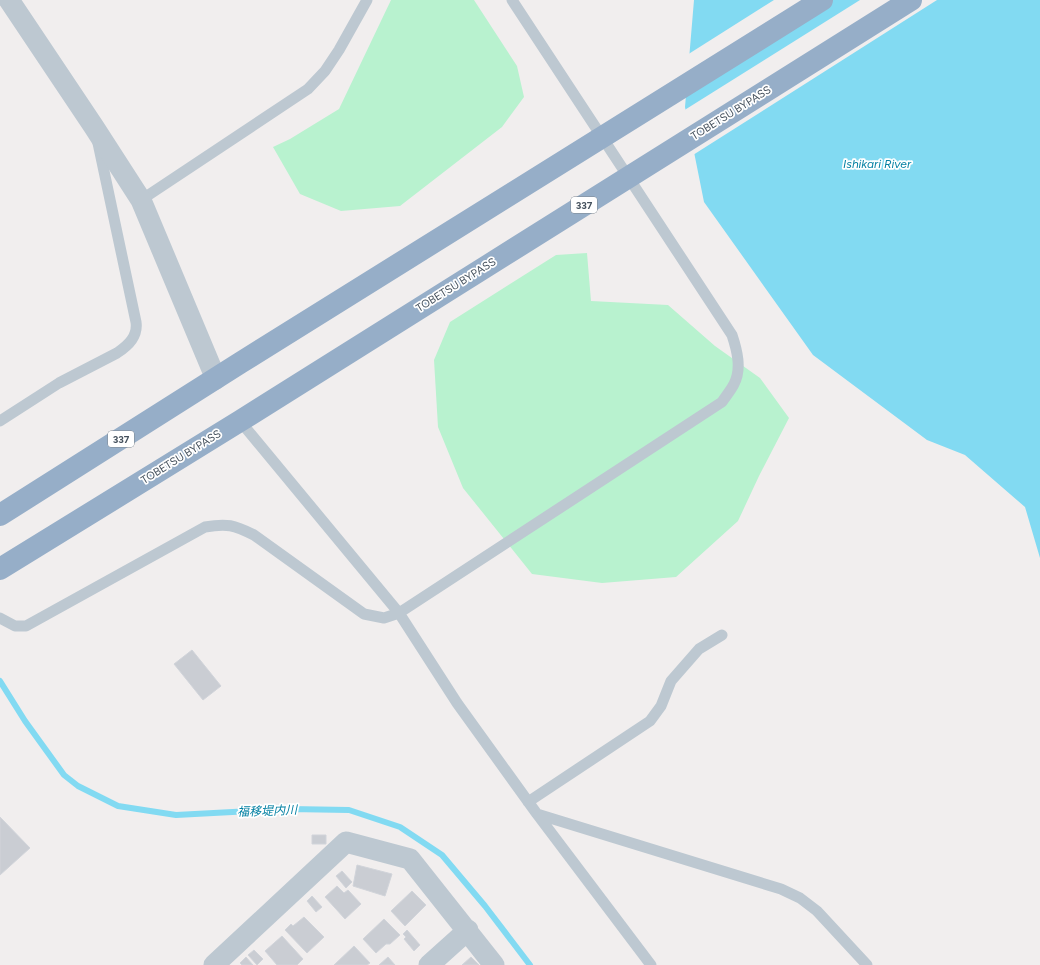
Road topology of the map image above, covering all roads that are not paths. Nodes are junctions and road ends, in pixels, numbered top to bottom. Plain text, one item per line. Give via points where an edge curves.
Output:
1 (9, 0) edge
2 (367, 0) edge
3 (512, 0) edge
4 (822, 0) edge
5 (911, 0) edge
6 (94, 127) junction
7 (141, 200) junction
8 (216, 379) junction
9 (249, 415) junction
10 (0, 421) edge
11 (1, 515) edge
12 (0, 569) edge
13 (399, 614) junction
14 (0, 618) edge
15 (722, 635) dead end
16 (528, 802) junction
17 (536, 814) junction
18 (468, 930) junction
19 (214, 965) edge
20 (429, 965) edge
21 (494, 965) edge
22 (651, 965) edge
23 (867, 965) edge

1 - 6 street
2 - 7 lane via 325,71 308,89
3 - 13 lane via 732,335 737,349 735,384 722,402
4 - 8 highway, 337
5 - 9 highway, TOBETSU BYPASS / 337
6 - 7 street
6 - 10 lane via 137,328 126,347 118,353 59,383
7 - 8 street
8 - 11 highway, 337
9 - 12 highway, TOBETSU BYPASS / 337
9 - 13 lane
13 - 14 lane via 384,618 364,614 254,535 237,527 222,524 205,527 26,626 15,626
13 - 16 lane
15 - 16 lane via 699,649 671,681 661,706 650,722
16 - 17 lane
17 - 22 lane
17 - 23 lane via 781,889 800,898 816,911
18 - 19 street via 410,859 346,842
18 - 20 street
18 - 21 street

